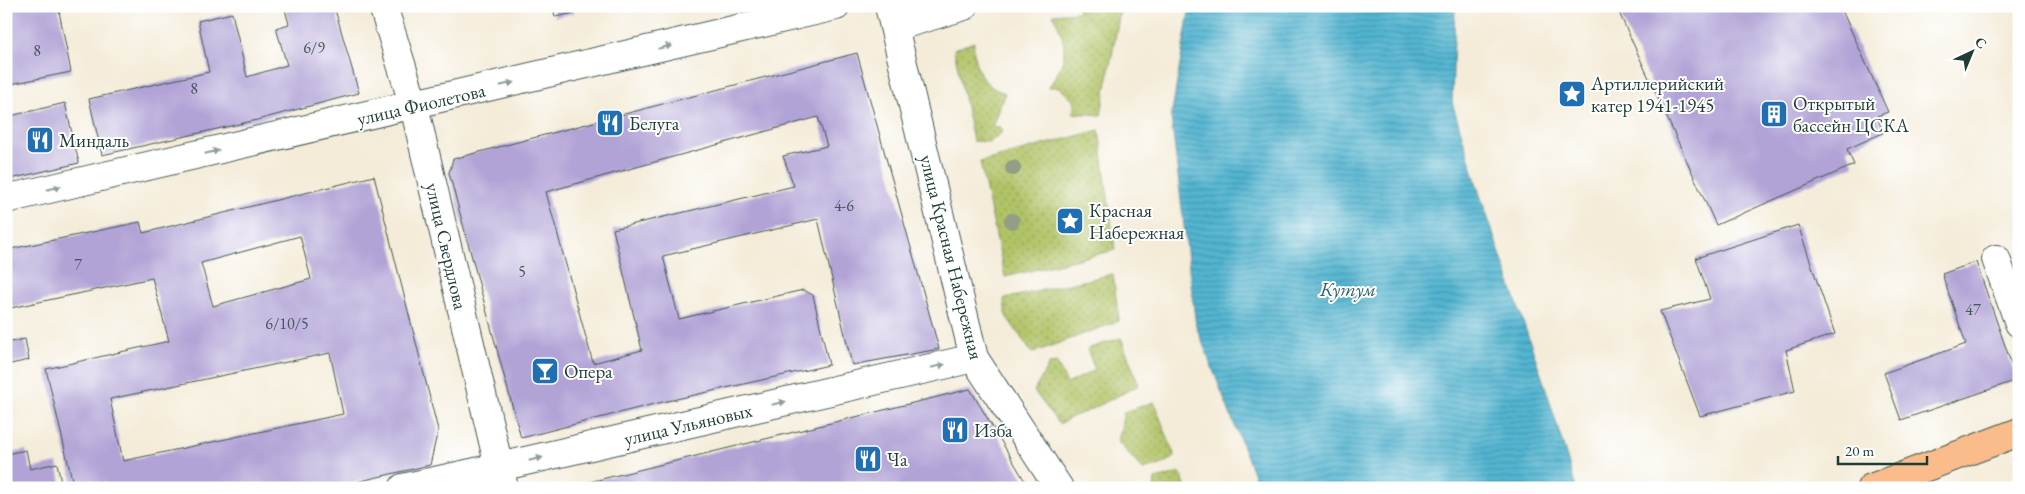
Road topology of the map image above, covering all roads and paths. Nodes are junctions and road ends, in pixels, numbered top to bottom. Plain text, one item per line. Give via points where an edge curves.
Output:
1 (383, 6) edge
2 (836, 6) edge
3 (964, 6) edge
4 (892, 17) edge
5 (414, 106) junction
6 (6, 199) edge
7 (1996, 259) dead end
8 (2019, 323) edge
9 (974, 358) junction
10 (2019, 432) edge
11 (502, 478) edge
12 (402, 488) edge
13 (1059, 488) edge
14 (1871, 488) edge

1 - 5 street, улица Свердлова
5 -> 2 street, улица Фиолетова
3 - 4 street
4 - 9 street, улица Красная Набережная
6 -> 5 street, улица Фиолетова
5 - 11 street, улица Свердлова
7 - 8 street
11 -> 9 street, улица Ульяновых
9 - 13 street, улица Красная Набережная
10 - 14 main road
11 - 12 street, улица Ульяновых

